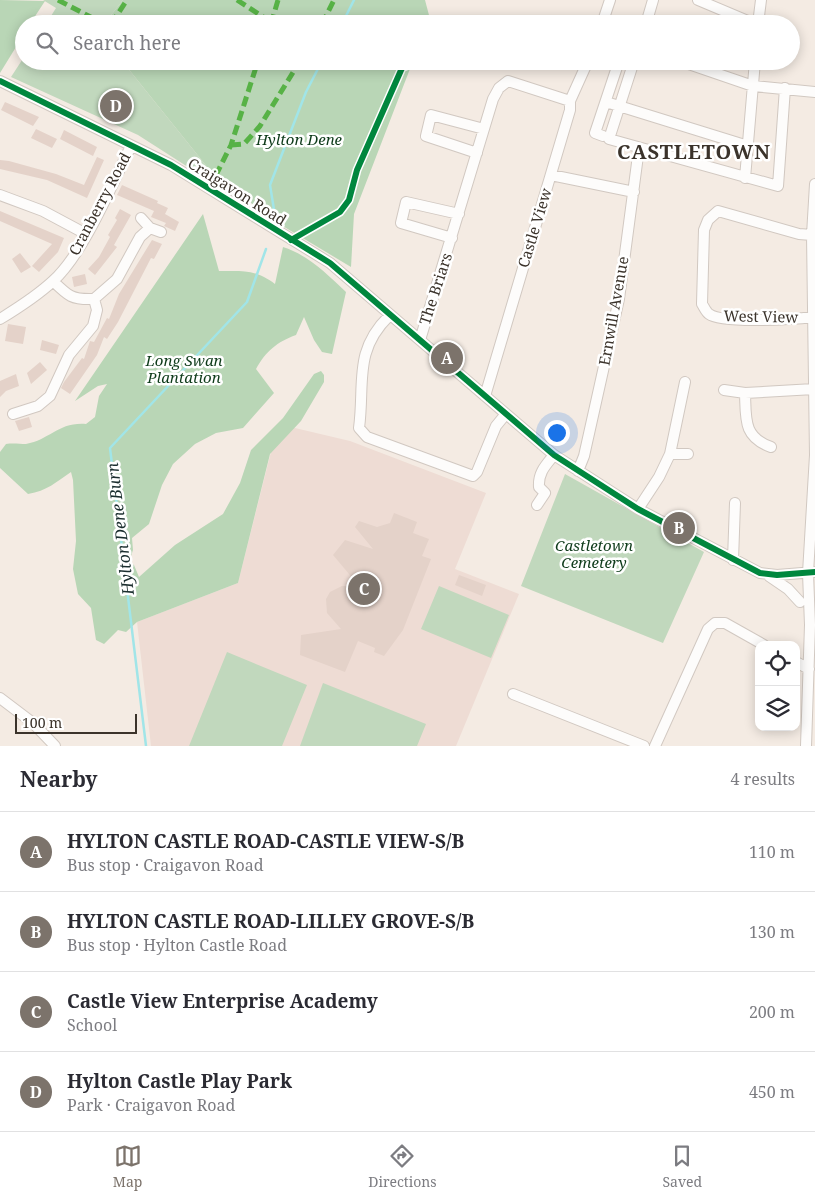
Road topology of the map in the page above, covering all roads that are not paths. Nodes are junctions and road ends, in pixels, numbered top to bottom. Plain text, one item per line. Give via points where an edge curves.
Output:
1 (653, 0) edge
2 (698, 0) edge
3 (761, 0) edge
4 (606, 1) edge
5 (604, 15) edge
6 (649, 15) edge
7 (735, 15) edge
8 (758, 15) edge
9 (584, 70) edge
10 (616, 70) edge
11 (631, 70) edge
12 (706, 70) edge
13 (754, 70) edge
14 (0, 81) edge
15 (752, 86) junction
16 (785, 88) junction
17 (815, 92) edge
18 (570, 101) junction
19 (606, 102) junction
20 (619, 106) junction
21 (484, 129) junction
22 (603, 136) dead end
23 (131, 146) junction
24 (748, 146) junction
25 (639, 148) junction
26 (477, 152) junction
27 (551, 175) junction
28 (745, 178) junction
29 (815, 184) edge
30 (634, 192) junction
31 (0, 195) edge
32 (459, 214) junction
33 (140, 218) dead end
34 (150, 228) junction
35 (813, 230) edge
36 (161, 232) dead end
37 (86, 234) junction
38 (452, 238) junction
39 (53, 282) junction
40 (94, 299) junction
41 (389, 316) junction
42 (814, 317) junction
43 (0, 319) edge
44 (420, 340) junction
45 (686, 382) dead end
46 (814, 389) edge
47 (724, 390) dead end
48 (745, 393) junction
49 (485, 396) junction
50 (13, 414) dead end
51 (505, 415) junction
52 (771, 448) dead end
53 (670, 454) junction
54 (688, 454) dead end
55 (554, 455) junction
56 (578, 471) junction
57 (735, 503) dead end
58 (537, 505) dead end
59 (638, 509) junction
60 (733, 560) junction
61 (812, 572) edge
62 (768, 575) junction
63 (800, 602) dead end
64 (757, 641) edge
65 (800, 664) edge
66 (809, 669) junction
67 (513, 694) dead end
68 (0, 698) edge
69 (55, 746) edge
70 (644, 746) edge
71 (655, 746) edge
72 (806, 746) edge

1 - 6 street
2 - 7 street
3 - 8 street
4 - 5 street
9 - 18 street, Castle View
10 - 19 street
11 - 20 street
12 - 15 street
13 - 15 street
14 - 23 street, Craigavon Road
15 - 16 street
15 - 24 street
16 - 17 street
16 - 28 street via 778,186
18 - 21 street, The Briars via 508,81 493,99
18 - 27 street, Castle View
19 - 20 street
19 - 22 street via 595,133
20 - 24 street
20 - 25 street via 610,139
21 - 26 street, The Briars
21 - 26 street via 431,115 426,136
23 - 37 street, Cranberry Road
23 - 41 street, Craigavon Road via 171,165 330,263
24 - 28 street
25 - 28 street
25 - 30 street, Ernwill Avenue
26 - 32 street, The Briars
27 - 30 street
27 - 49 street, Castle View
29 - 35 street
30 - 56 street, Ernwill Avenue via 619,299
31 - 37 street via 44,212
32 - 38 street, The Briars
32 - 38 street, The Briars via 406,202 400,223
33 - 34 street
34 - 36 street
34 - 40 street via 140,237 117,279
35 - 42 street
35 - 42 street, West View via 799,234 718,211 708,220 704,230 702,304 709,314 725,318 786,320
37 - 39 street, Cranberry Road
38 - 44 street, The Briars
39 - 40 street via 68,296
39 - 43 street, Cranberry Road
40 - 50 street via 97,310 93,326 69,355 50,396 38,406
41 - 44 street, Craigavon Road
41 - 51 street via 379,326 365,351 361,368 363,401 359,428 367,437 473,476 496,426
42 - 46 street
44 - 49 street, Craigavon Road
45 - 53 street
46 - 48 street
46 - 61 street
47 - 48 street
48 - 52 street via 748,431 760,443
49 - 51 street, Craigavon Road
51 - 55 street, Craigavon Road
53 - 54 street
53 - 59 street
55 - 56 street, Craigavon Road
55 - 58 street via 541,470 539,487 546,493
56 - 59 street, Craigavon Road
57 - 60 street
59 - 60 street, Craigavon Road
60 - 62 street, Craigavon Road
61 - 62 street
61 - 66 street
62 - 63 street, Craigavon Road via 788,588
64 - 71 street via 725,623 715,623 708,629
65 - 66 street
66 - 72 street
67 - 70 street
68 - 69 street via 33,723

